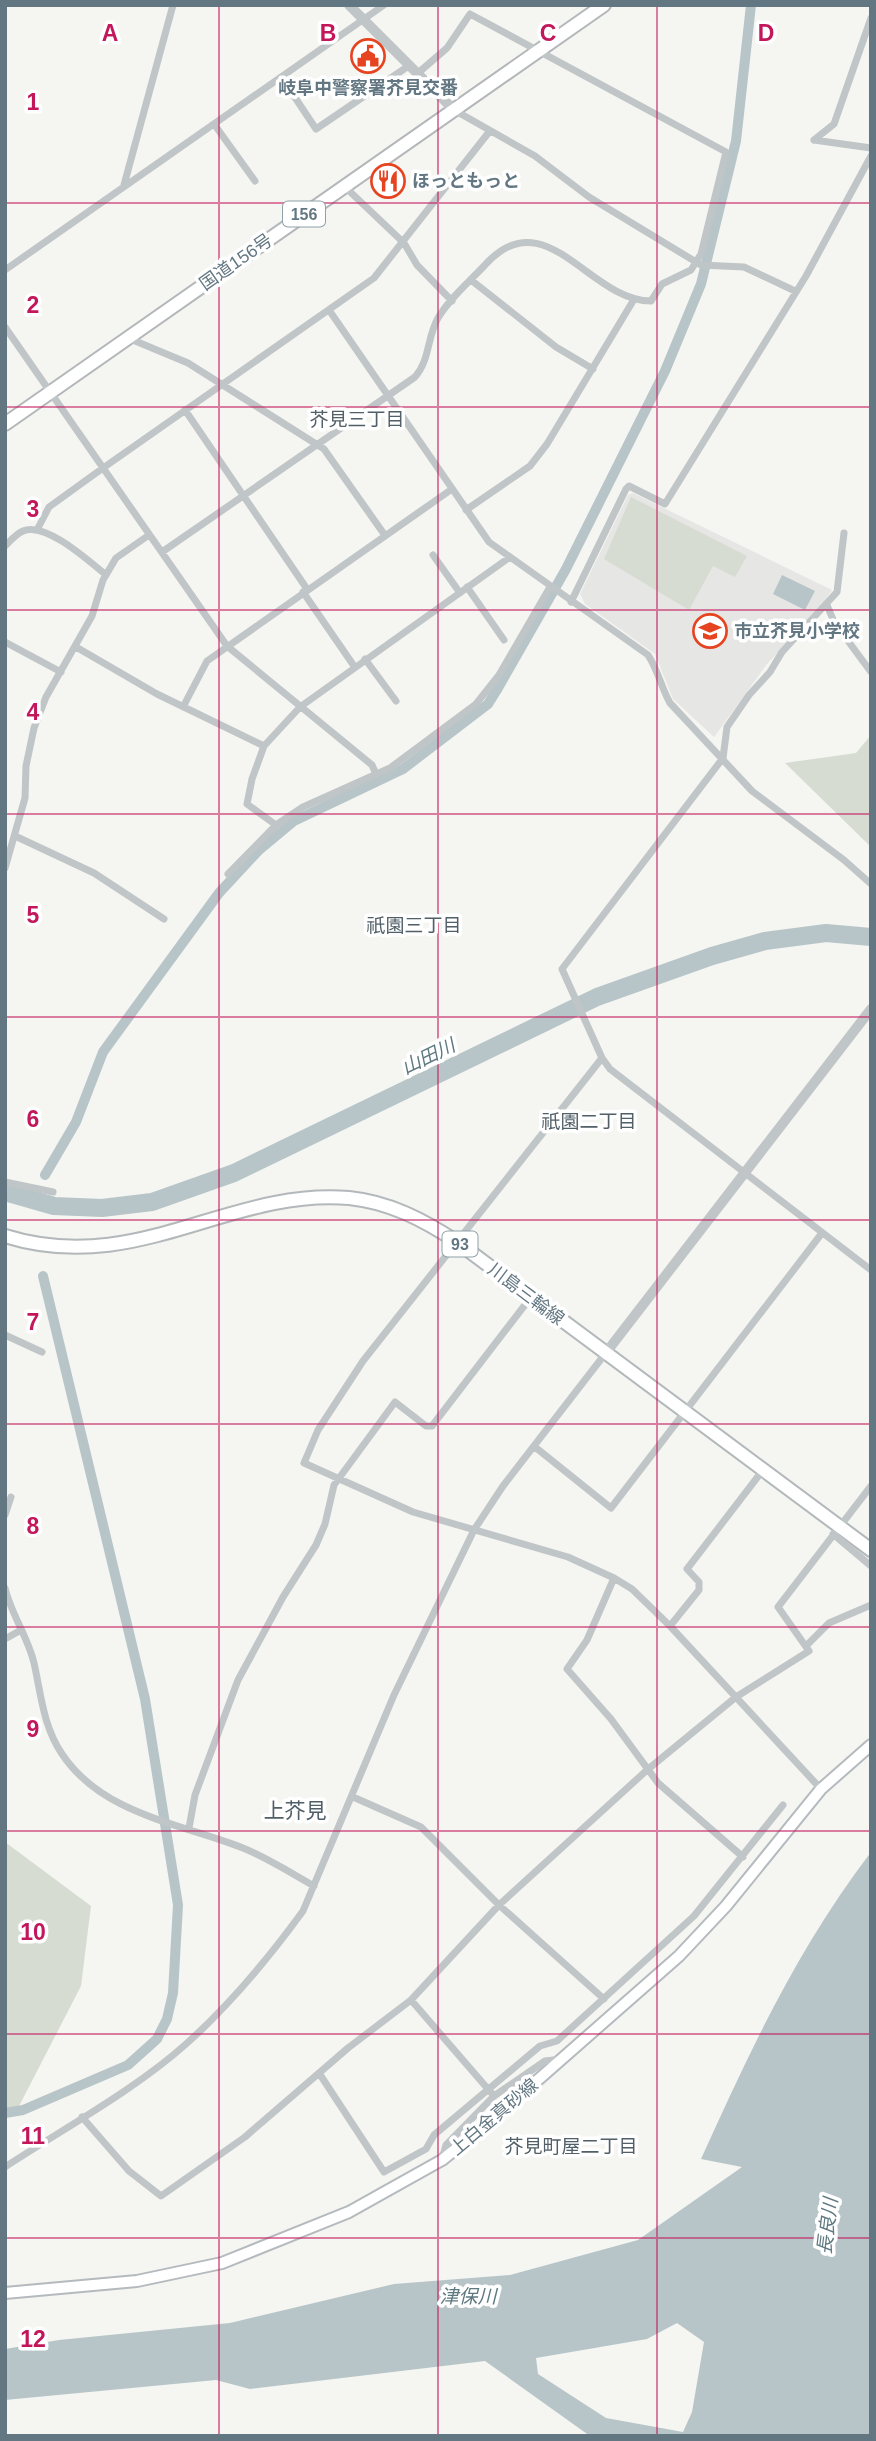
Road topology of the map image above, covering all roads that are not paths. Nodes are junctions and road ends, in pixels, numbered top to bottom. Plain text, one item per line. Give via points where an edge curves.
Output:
1 (173, 5) edge
2 (349, 5) edge
3 (384, 5) edge
4 (604, 5) edge
5 (470, 9) edge
6 (871, 18) edge
7 (364, 20) junction
8 (539, 51) junction
9 (410, 65) junction
10 (418, 73) junction
11 (282, 78) junction
12 (454, 110) junction
13 (214, 124) junction
14 (489, 132) junction
15 (871, 149) edge
16 (871, 156) edge
17 (255, 181) dead end
18 (124, 186) junction
19 (344, 186) junction
20 (404, 243) junction
21 (699, 263) junction
22 (5, 270) edge
23 (471, 280) junction
24 (795, 291) junction
25 (452, 301) junction
26 (632, 301) junction
27 (329, 310) junction
28 (5, 327) edge
29 (13, 338) junction
30 (128, 338) junction
31 (5, 344) edge
32 (593, 369) junction
33 (222, 385) junction
34 (50, 393) junction
35 (387, 394) junction
36 (185, 410) junction
37 (5, 424) edge
38 (317, 443) junction
39 (103, 468) junction
40 (452, 489) junction
41 (243, 495) junction
42 (466, 510) junction
43 (37, 530) junction
44 (844, 533) dead end
45 (384, 534) junction
46 (149, 536) junction
47 (5, 546) edge
48 (162, 552) junction
49 (433, 555) dead end
50 (510, 557) junction
51 (106, 575) junction
52 (550, 586) junction
53 (467, 587) junction
54 (305, 591) junction
55 (460, 593) junction
56 (571, 602) junction
57 (827, 605) junction
58 (504, 640) dead end
59 (5, 642) edge
60 (227, 646) junction
61 (76, 647) junction
62 (365, 659) junction
63 (354, 666) junction
64 (61, 672) junction
65 (871, 672) edge
66 (396, 701) dead end
67 (183, 707) junction
68 (300, 707) junction
69 (264, 746) junction
70 (723, 758) junction
71 (376, 774) junction
72 (276, 825) junction
73 (5, 826) edge
74 (15, 833) junction
75 (5, 869) edge
76 (228, 874) dead end
77 (871, 884) edge
78 (164, 919) dead end
79 (871, 1009) edge
80 (602, 1058) junction
81 (746, 1173) junction
82 (5, 1182) edge
83 (53, 1192) dead end
84 (822, 1233) junction
85 (5, 1236) edge
86 (457, 1242) junction
87 (871, 1270) edge
88 (531, 1297) junction
89 (5, 1335) edge
90 (42, 1352) dead end
91 (605, 1354) junction
92 (686, 1413) junction
93 (535, 1447) junction
94 (763, 1470) junction
95 (339, 1478) junction
96 (871, 1486) edge
97 (12, 1497) dead end
98 (5, 1515) edge
99 (474, 1530) junction
100 (836, 1530) junction
101 (871, 1550) edge
102 (871, 1566) edge
103 (614, 1578) junction
104 (5, 1588) edge
105 (871, 1605) edge
106 (670, 1626) junction
107 (21, 1630) junction
108 (5, 1639) edge
109 (806, 1646) junction
110 (736, 1698) junction
111 (871, 1745) edge
112 (647, 1770) junction
113 (821, 1789) junction
114 (353, 1797) junction
115 (783, 1805) dead end
116 (189, 1828) junction
117 (743, 1857) junction
118 (314, 1886) junction
119 (499, 1905) junction
120 (604, 1999) junction
121 (411, 2000) junction
122 (562, 2059) junction
123 (319, 2073) junction
124 (492, 2094) junction
125 (82, 2118) junction
126 (442, 2160) junction
127 (5, 2167) edge
128 (5, 2293) edge

1 - 18 street
2 - 7 street
3 - 7 street
4 - 8 main road, 国道156号 / 156
5 - 8 street
5 - 10 street via 447,47
6 - 15 street via 834,124 814,140
7 - 9 street
7 - 11 street
8 - 12 main road, 国道156号 / 156
8 - 21 street via 726,152
9 - 10 street
9 - 11 street via 316,128
10 - 12 street
11 - 13 street
12 - 14 street
12 - 19 main road, 国道156号 / 156
13 - 17 street
13 - 18 street
14 - 20 street
14 - 21 street via 535,156 589,197
16 - 24 street
18 - 22 street
19 - 20 street
19 - 30 main road, 国道156号 / 156
20 - 25 street via 417,265
20 - 27 street via 374,278
21 - 24 street via 744,267
21 - 26 street via 662,284 651,301
23 - 25 street
23 - 26 street via 501,249 527,240 547,244
23 - 32 street via 556,347
24 - 56 street via 665,504 629,486 626,489
25 - 35 street via 438,319 424,367
26 - 32 street
27 - 33 street
27 - 35 street
28 - 29 street
29 - 31 street
29 - 34 street
30 - 33 street via 188,363
30 - 34 main road, 国道156号 / 156
32 - 42 street via 530,466
33 - 36 street
33 - 38 street
34 - 37 main road, 国道156号 / 156
34 - 39 street
35 - 38 street
35 - 40 street
36 - 39 street
36 - 41 street
38 - 41 street
38 - 45 street
39 - 43 street via 49,508
39 - 46 street
40 - 42 street
40 - 45 street
41 - 48 street
41 - 54 street
42 - 50 street via 489,542
43 - 47 street via 20,532
43 - 51 street via 70,547
44 - 57 street via 837,592
45 - 54 street
46 - 48 street
46 - 51 street via 116,558
48 - 60 street
49 - 55 street
50 - 52 street
50 - 53 street
51 - 61 street
52 - 56 street
52 - 71 street via 486,694
53 - 55 street
53 - 58 street
54 - 60 street
54 - 63 street
55 - 62 street
56 - 70 street via 648,655 670,703
57 - 65 street
57 - 70 street via 782,652 727,727
59 - 64 street
60 - 67 street via 207,661
60 - 68 street
61 - 64 street
61 - 67 street
62 - 63 street
62 - 66 street
63 - 68 street
64 - 74 street via 34,728 25,798
67 - 69 street
68 - 69 street
68 - 71 street via 372,765
69 - 72 street via 247,804
70 - 77 street via 752,791
70 - 80 street via 565,961 562,969
71 - 72 street via 303,807
72 - 76 street
73 - 74 street
74 - 75 street
74 - 78 street via 94,873
79 - 81 street
80 - 81 street via 610,1069
80 - 86 street
81 - 84 street
81 - 91 street
82 - 83 street
84 - 87 street
84 - 92 street
85 - 86 main road, 川島三輪線 / 93 via 48,1245 122,1245 260,1208 321,1197 385,1205 425,1221
86 - 88 main road, 川島三輪線 / 93
86 - 95 street via 363,1361 318,1430 304,1463
88 - 91 main road, 川島三輪線 / 93
88 - 95 street via 432,1426 395,1402
89 - 90 street
91 - 92 main road, 川島三輪線 / 93
91 - 93 street
92 - 93 street via 611,1508
92 - 94 main road, 川島三輪線 / 93
93 - 99 street
94 - 100 main road, 川島三輪線 / 93
94 - 106 street via 687,1569 699,1582 699,1590
95 - 99 street via 413,1512
95 - 116 street via 316,1545 237,1680 195,1795
96 - 100 street
97 - 98 street
99 - 103 street via 568,1557
99 - 114 street via 394,1695
100 - 101 main road, 川島三輪線 / 93
100 - 102 street
100 - 109 street via 778,1607
103 - 106 street
103 - 112 street via 587,1640 567,1669
104 - 107 street
105 - 109 street via 829,1623
106 - 110 street
107 - 108 street
107 - 116 street via 34,1661 47,1724 62,1754 109,1799
109 - 110 street via 810,1651
110 - 112 street
110 - 113 street
111 - 113 main road, 上白金真砂線
112 - 117 street via 690,1814
112 - 119 street
113 - 122 main road, 上白金真砂線 via 700,1935
114 - 118 street
114 - 119 street via 421,1827
115 - 117 street
116 - 118 street via 246,1849
117 - 120 street via 694,1916
118 - 125 street via 303,1911 251,1980 185,2045
119 - 120 street
119 - 121 street
120 - 124 street via 557,2041 540,2046
121 - 123 street
121 - 124 street
122 - 124 street via 545,2061
122 - 126 main road, 上白金真砂線
123 - 124 street via 384,2172 426,2149 434,2135
123 - 125 street via 245,2137 161,2196 129,2171
124 - 126 street via 446,2145
125 - 127 street
126 - 128 main road, 上白金真砂線 via 349,2212 222,2263 137,2281

